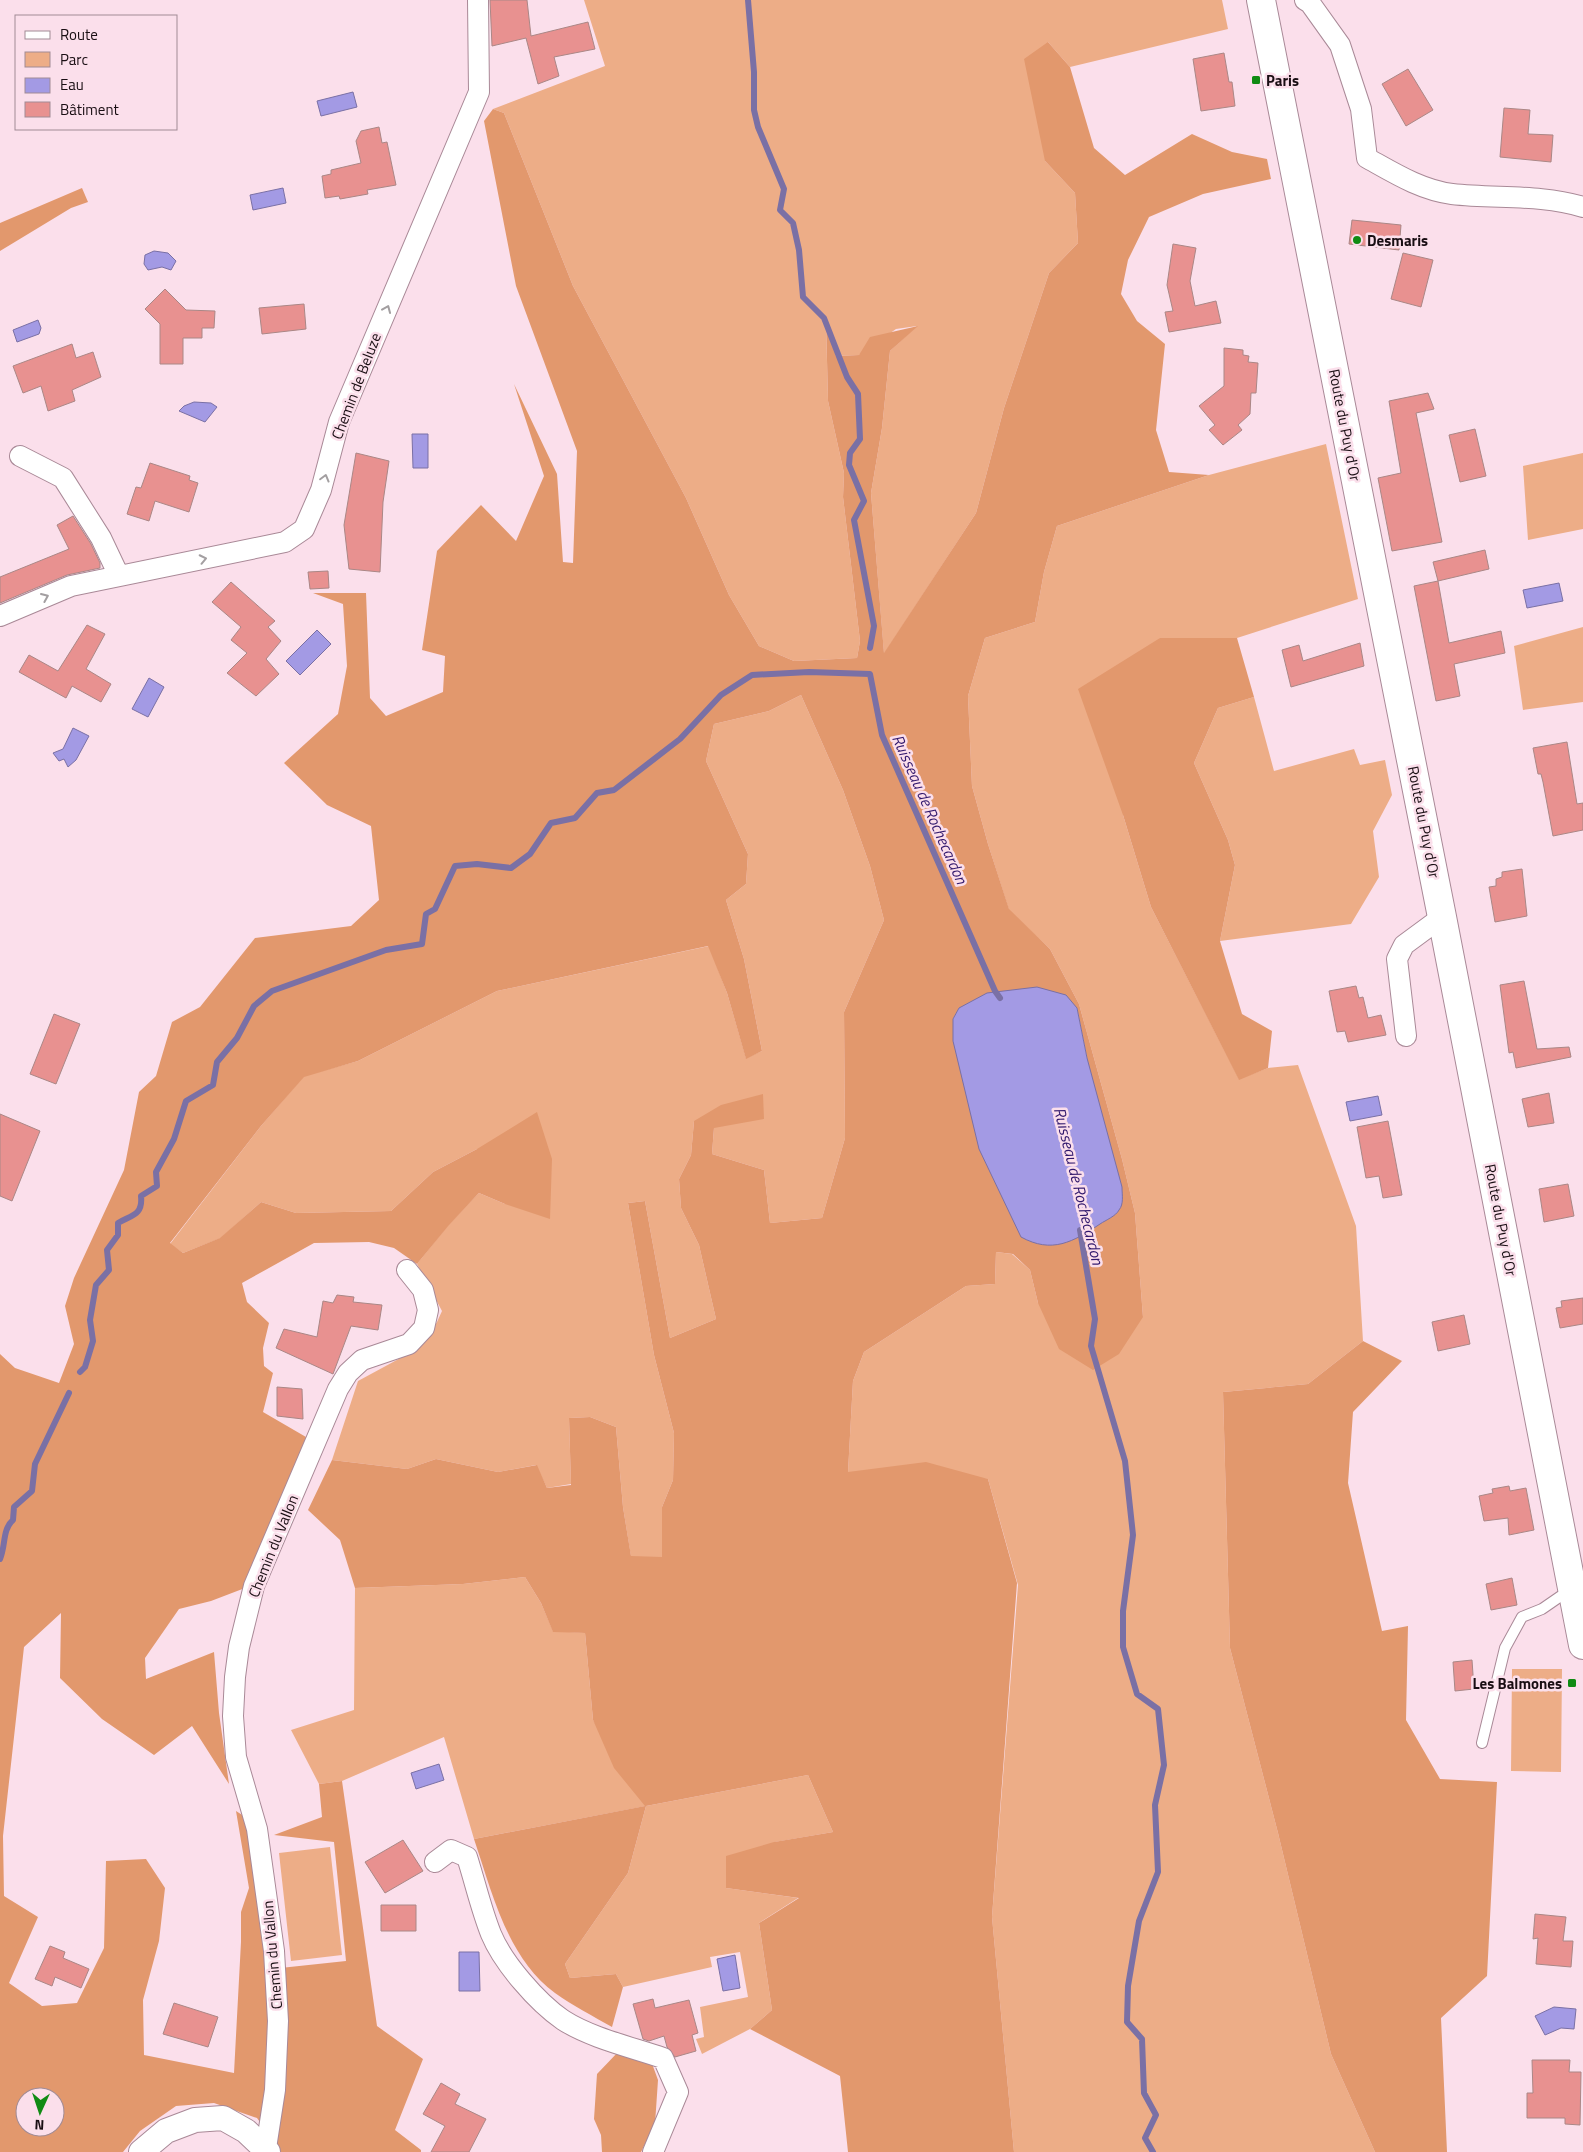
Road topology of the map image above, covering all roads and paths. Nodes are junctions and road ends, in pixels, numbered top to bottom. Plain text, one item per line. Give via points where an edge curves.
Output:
1 (478, 0) edge
2 (1261, 0) edge
3 (1305, 0) edge
4 (1583, 207) edge
5 (20, 456) dead end
6 (119, 576) junction
7 (0, 616) edge
8 (1442, 917) junction
9 (1406, 1036) dead end
10 (407, 1270) dead end
11 (1572, 1588) junction
12 (1583, 1645) edge
13 (1482, 1743) dead end
14 (435, 1862) dead end
15 (267, 2150) edge
16 (141, 2152) edge
17 (653, 2152) edge

6 -> 1 street, Chemin de Beluze via 285,542 304,528 321,490 340,422 479,92
2 - 8 main road, Route du Puy d'Or
3 - 4 street via 1340,45 1361,108 1367,158 1405,180 1450,194 1564,201
5 - 6 street via 63,478 101,538
7 -> 6 street, Chemin de Beluze via 71,586
8 - 9 street via 1404,945 1397,960
8 - 11 main road, Route du Puy d'Or
10 - 15 street, Chemin du Vallon via 423,1290 428,1310 424,1328 409,1344 362,1360 338,1389 258,1578 239,1647 233,1716 236,1757 257,1828 274,1951 278,2021
11 - 12 main road, Route du Puy d'Or
11 - 13 lane via 1542,1609 1522,1617 1505,1648
14 - 17 street via 451,1850 467,1857 491,1934 508,1966 536,1996 564,2020 614,2044 663,2058 678,2092
15 - 16 street via 246,2131 223,2118 195,2120 166,2131

